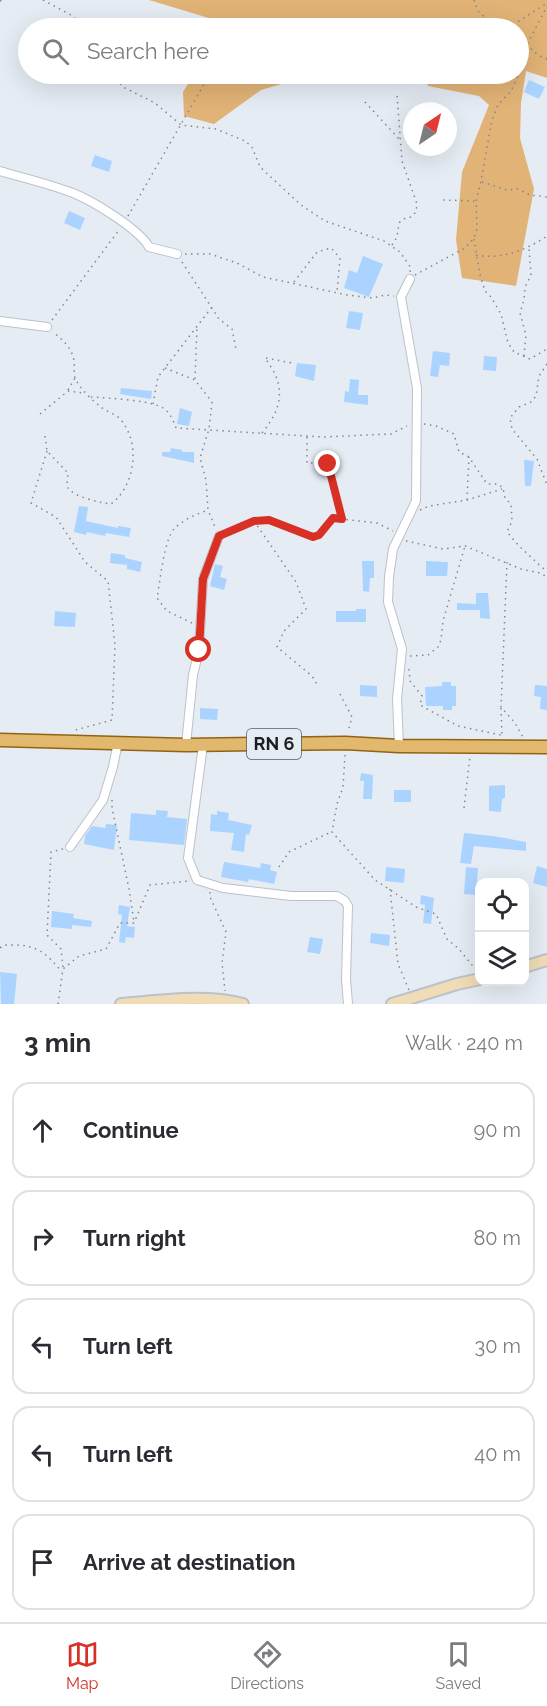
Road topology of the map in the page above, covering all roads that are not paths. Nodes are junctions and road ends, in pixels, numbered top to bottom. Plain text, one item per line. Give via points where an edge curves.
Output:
1 (0, 171) edge
2 (177, 254) road end
3 (410, 279) road end
4 (0, 321) edge
5 (47, 327) road end
6 (219, 536) road end
7 (0, 740) edge
8 (118, 742) junction
9 (186, 745) junction
10 (203, 745) junction
11 (399, 746) junction
12 (547, 747) edge
13 (70, 847) road end
14 (547, 960) edge
15 (529, 966) edge
16 (475, 981) edge
17 (418, 999) edge
18 (121, 1004) edge
19 (243, 1004) edge
20 (348, 1004) edge
21 (392, 1004) edge

1 - 2 street via 74,193 124,222 149,247
3 - 11 street via 401,297 417,388 416,501 398,537 388,602 402,649 397,699
4 - 5 street
6 - 9 street via 203,579
7 - 8 main road, RN 6
8 - 9 main road, RN 6
8 - 13 street via 103,800
9 - 10 main road, RN 6
10 - 11 main road, RN 6
10 - 20 street via 188,850 191,870 197,880 223,888 291,896 337,896 345,901
11 - 12 main road, RN 6 via 502,742
14 - 15 street
16 - 17 street
17 - 21 street
18 - 19 street via 226,1000

